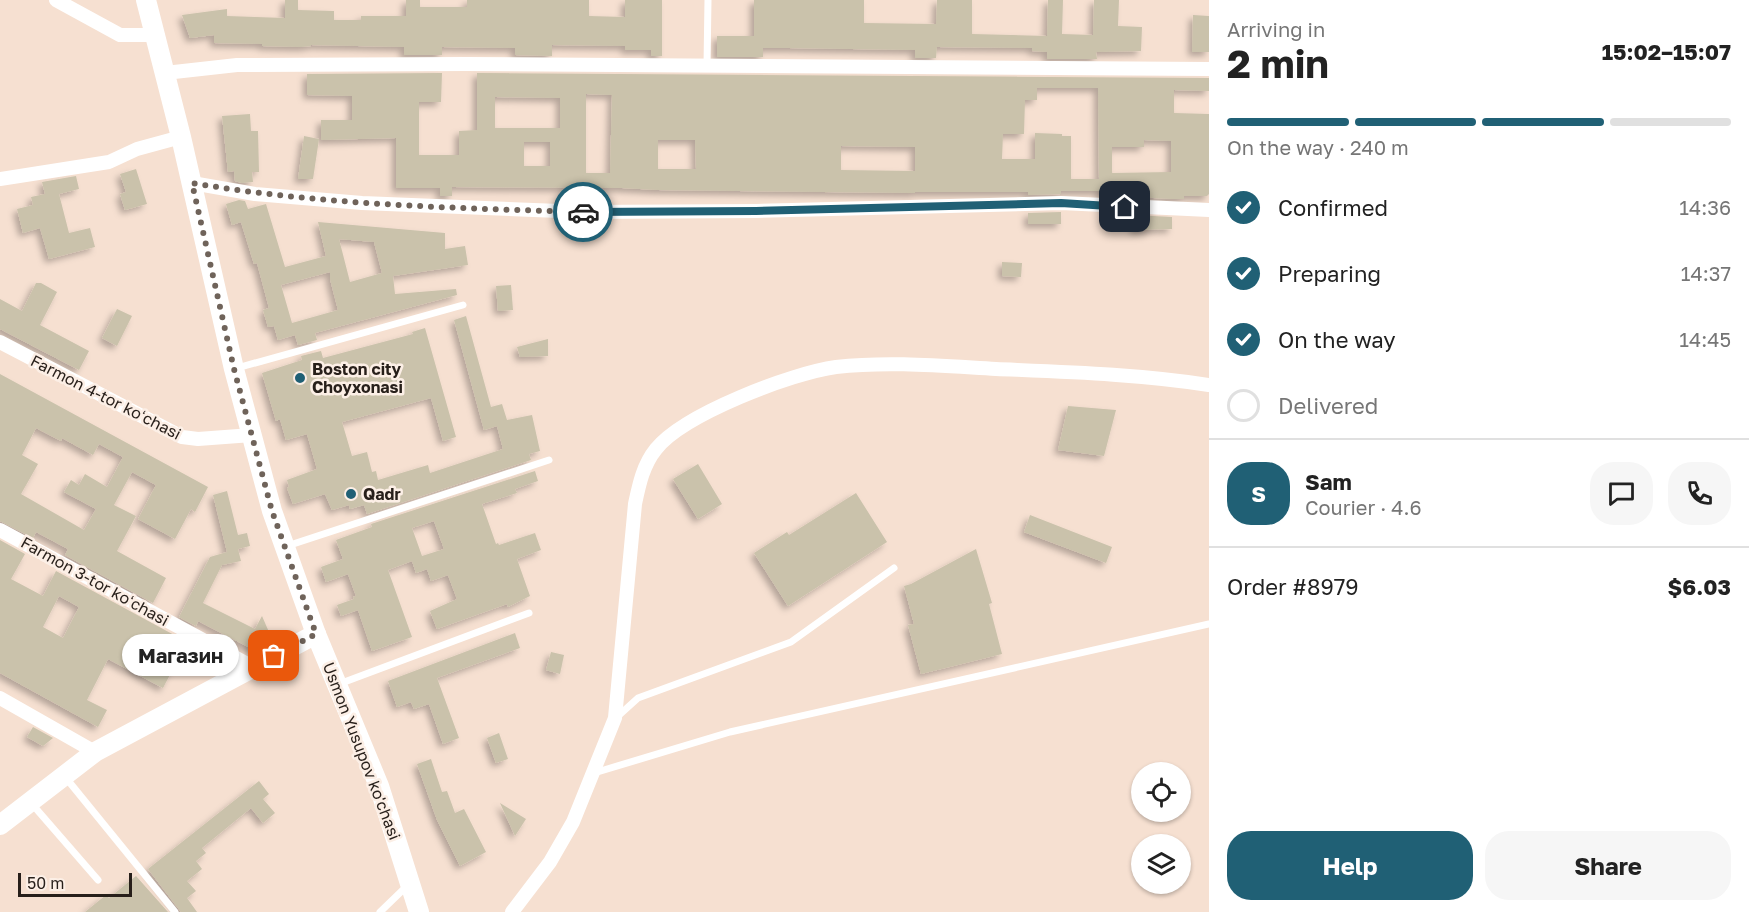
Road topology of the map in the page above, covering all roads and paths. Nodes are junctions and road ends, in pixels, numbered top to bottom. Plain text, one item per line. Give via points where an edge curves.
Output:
1 (56, 0) edge
2 (146, 0) edge
3 (708, 0) edge
4 (155, 34) junction
5 (707, 65) junction
6 (1209, 69) edge
7 (165, 73) junction
8 (181, 137) junction
9 (0, 179) edge
10 (192, 183) junction
11 (1209, 210) edge
12 (463, 305) dead end
13 (0, 342) edge
14 (234, 369) junction
15 (1209, 385) edge
16 (252, 435) junction
17 (549, 460) dead end
18 (0, 530) edge
19 (285, 547) junction
20 (894, 568) dead end
21 (529, 613) dead end
22 (1209, 624) edge
23 (316, 634) junction
24 (253, 668) junction
25 (337, 685) junction
26 (0, 698) edge
27 (615, 718) junction
28 (96, 752) junction
29 (594, 773) junction
30 (64, 776) junction
31 (30, 802) junction
32 (0, 825) edge
33 (98, 880) dead end
34 (410, 883) junction
35 (175, 912) edge
36 (380, 912) edge
37 (419, 912) edge
38 (512, 912) edge

1 - 4 street via 120,35
2 - 4 main road, Usmon Yusupov ko'chasi
3 - 5 lane
4 - 7 main road, Usmon Yusupov ko'chasi
5 - 6 street
5 - 7 street via 237,65
7 - 8 main road, Usmon Yusupov ko'chasi
8 - 9 street via 137,149 109,162
8 - 10 main road, Usmon Yusupov ko'chasi
10 - 11 street via 255,194 362,203 585,212 1061,203
10 - 14 main road, Usmon Yusupov ko'chasi
12 - 14 lane
13 - 16 street, Farmon 4-tor koʻchasi via 182,437
14 - 16 main road, Usmon Yusupov ko'chasi
15 - 27 street via 1165,378 1065,372 903,364 856,366 808,373 758,390 682,427 656,449 640,481
16 - 19 main road, Usmon Yusupov ko'chasi
17 - 19 lane
18 - 24 street, Farmon 3-tor koʻchasi
19 - 23 main road, Usmon Yusupov ko'chasi
20 - 27 lane via 792,642 638,698
21 - 25 lane
22 - 29 lane via 729,732
23 - 24 main road
23 - 25 main road, Usmon Yusupov ko'chasi
24 - 28 main road
25 - 34 main road, Usmon Yusupov ko'chasi via 378,786
26 - 28 street
27 - 29 street
28 - 30 main road
29 - 38 street via 550,862
30 - 31 main road
30 - 35 lane
31 - 32 main road
31 - 33 lane
34 - 36 lane
34 - 37 main road, Usmon Yusupov ko'chasi

